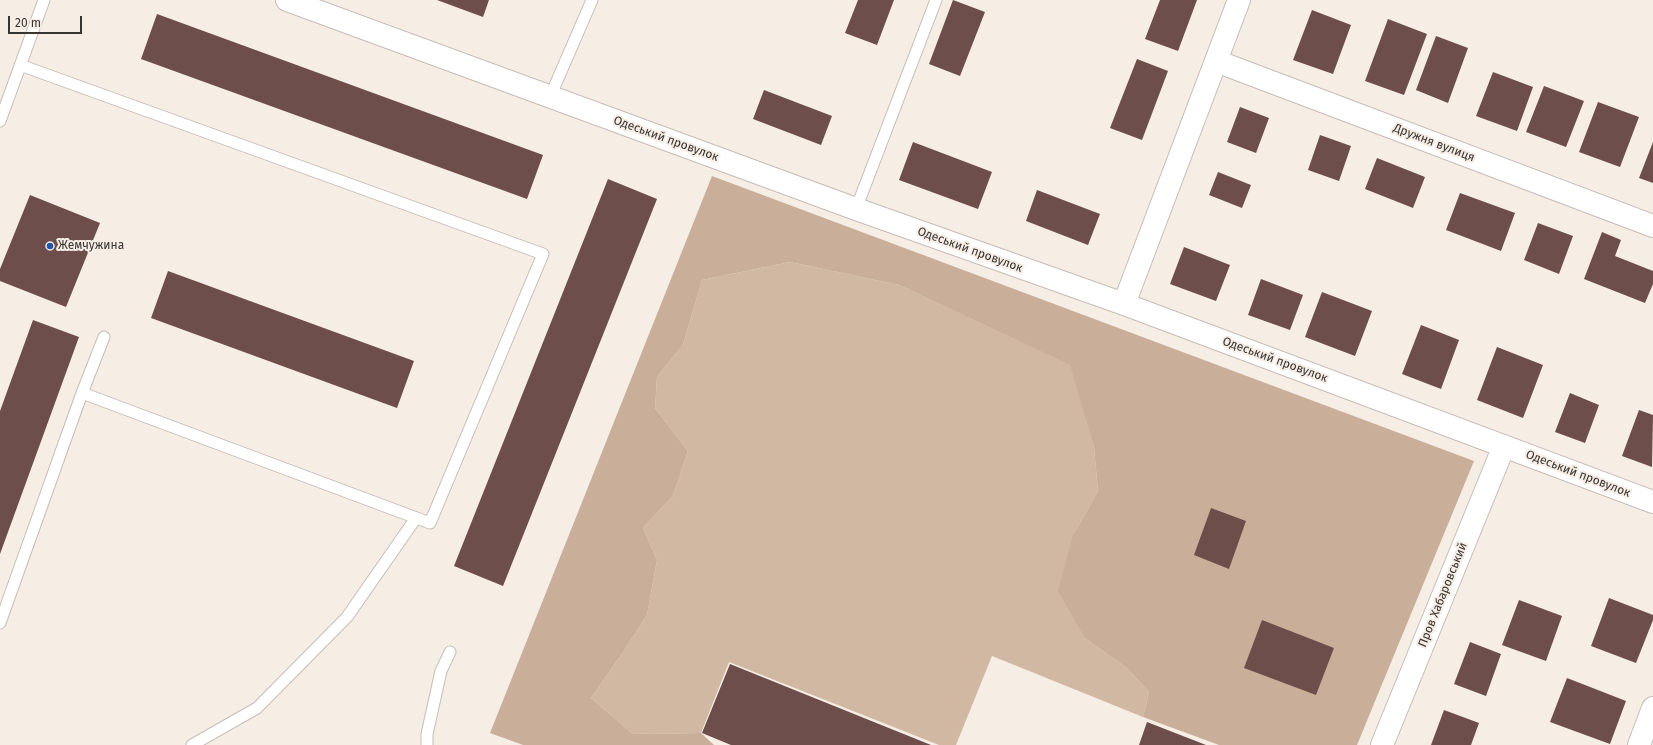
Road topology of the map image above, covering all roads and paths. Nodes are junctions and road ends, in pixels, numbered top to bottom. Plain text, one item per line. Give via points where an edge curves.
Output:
1 (44, 0) edge
2 (287, 0) edge
3 (592, 0) edge
4 (936, 0) edge
5 (1239, 0) edge
6 (1216, 61) junction
7 (20, 65) junction
8 (550, 96) junction
9 (0, 121) edge
10 (856, 209) junction
11 (1653, 226) edge
12 (1124, 304) junction
13 (104, 337) dead end
14 (82, 392) junction
15 (1504, 446) junction
16 (1653, 502) edge
17 (416, 518) junction
18 (0, 623) edge
19 (450, 652) dead end
20 (1653, 708) edge
21 (192, 745) edge
22 (427, 745) edge
23 (1382, 745) edge
24 (1639, 745) edge

1 - 7 lane
2 - 8 street, Одеський провулок
3 - 8 lane
4 - 10 lane
5 - 6 street
6 - 11 street, Дружня вулиця
6 - 12 street
7 - 9 lane
7 - 17 lane via 543,254 430,523
8 - 10 street, Одеський провулок
10 - 12 street, Одеський провулок
12 - 15 street, Одеський провулок
13 - 14 lane
14 - 17 lane
14 - 18 lane
15 - 16 street, Одеський провулок
15 - 23 street, Пров Хабаровський
17 - 21 lane via 336,629 257,708
19 - 22 lane via 440,671
20 - 24 street

